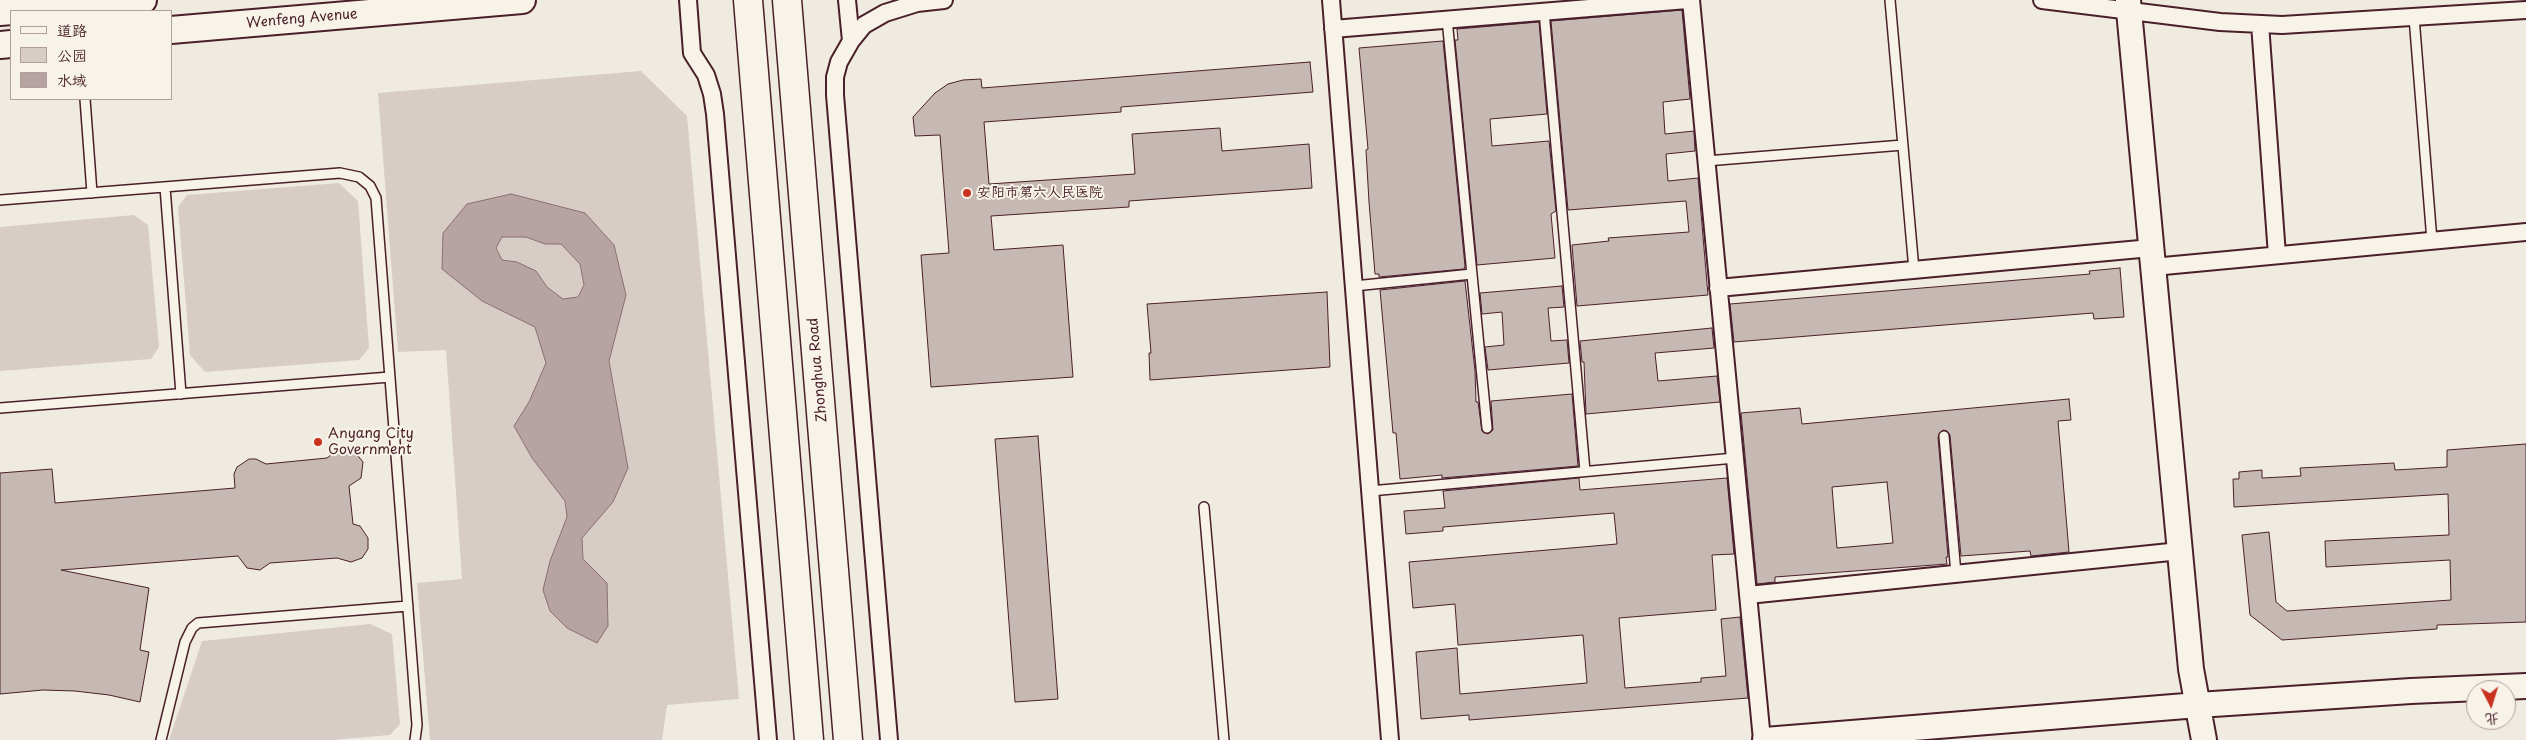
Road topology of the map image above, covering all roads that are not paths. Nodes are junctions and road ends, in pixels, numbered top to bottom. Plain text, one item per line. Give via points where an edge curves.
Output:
1 (143, 0) edge
2 (522, 0) edge
3 (688, 0) edge
4 (748, 0) edge
5 (787, 0) edge
6 (847, 0) edge
7 (944, 0) edge
8 (1331, 0) edge
9 (1689, 0) edge
10 (1890, 0) edge
11 (2042, 0) edge
12 (2128, 5) edge
13 (24, 10) edge
14 (2526, 10) edge
15 (1544, 11) junction
16 (2414, 17) junction
17 (1447, 19) junction
18 (2260, 24) junction
19 (1333, 29) junction
20 (172, 30) edge
21 (851, 41) junction
22 (85, 100) edge
23 (1903, 144) junction
24 (1706, 161) junction
25 (164, 187) junction
26 (92, 193) junction
27 (0, 200) edge
28 (2526, 232) edge
29 (2432, 241) junction
30 (2277, 255) junction
31 (2152, 257) junction
32 (1914, 270) junction
33 (1472, 274) junction
34 (1354, 286) junction
35 (1718, 288) junction
36 (390, 377) junction
37 (181, 394) junction
38 (0, 408) edge
39 (1487, 428) dead end
40 (1944, 436) dead end
41 (1735, 458) junction
42 (1586, 472) junction
43 (1370, 491) junction
44 (1204, 507) dead end
45 (2180, 551) junction
46 (1956, 574) junction
47 (1748, 594) junction
48 (408, 606) junction
49 (2526, 686) edge
50 (2198, 705) junction
51 (161, 740) edge
52 (415, 740) edge
53 (768, 740) edge
54 (809, 740) edge
55 (848, 740) edge
56 (889, 740) edge
57 (1224, 740) edge
58 (1390, 740) edge
59 (1763, 740) edge
60 (2204, 740) edge

1 - 13 main road
2 - 20 main road, Wenfeng Avenue
3 - 53 street via 692,53 706,75 715,114
4 - 54 highway
5 - 55 highway, Zhonghua Road
6 - 21 street
7 - 21 street via 917,3 885,13 864,25
8 - 19 street
9 - 15 street
9 - 24 street
10 - 23 lane
11 - 12 street
12 - 18 street via 2220,22
12 - 31 street
14 - 16 street
15 - 17 street
15 - 42 lane
16 - 18 street
16 - 29 lane
17 - 19 street
17 - 33 lane
18 - 30 street
19 - 34 street
21 - 56 street via 838,62 835,95
22 - 26 lane
23 - 24 lane
23 - 32 lane
24 - 35 street
25 - 26 lane
25 - 36 lane via 340,173 359,177 370,186 376,198
25 - 37 lane
26 - 27 lane
28 - 29 street
29 - 30 street
30 - 31 street
31 - 32 street
31 - 45 street
32 - 35 street
33 - 34 lane
33 - 39 lane
34 - 43 street
35 - 41 street
36 - 37 lane
36 - 48 lane
37 - 38 lane
40 - 46 lane
41 - 42 lane
41 - 47 street
42 - 43 lane
43 - 58 street
44 - 57 lane
45 - 46 street
45 - 50 street via 2191,669
46 - 47 street
47 - 59 street
48 - 51 lane via 198,623 185,642
48 - 52 lane via 417,725
49 - 50 street
50 - 59 street
50 - 60 street

